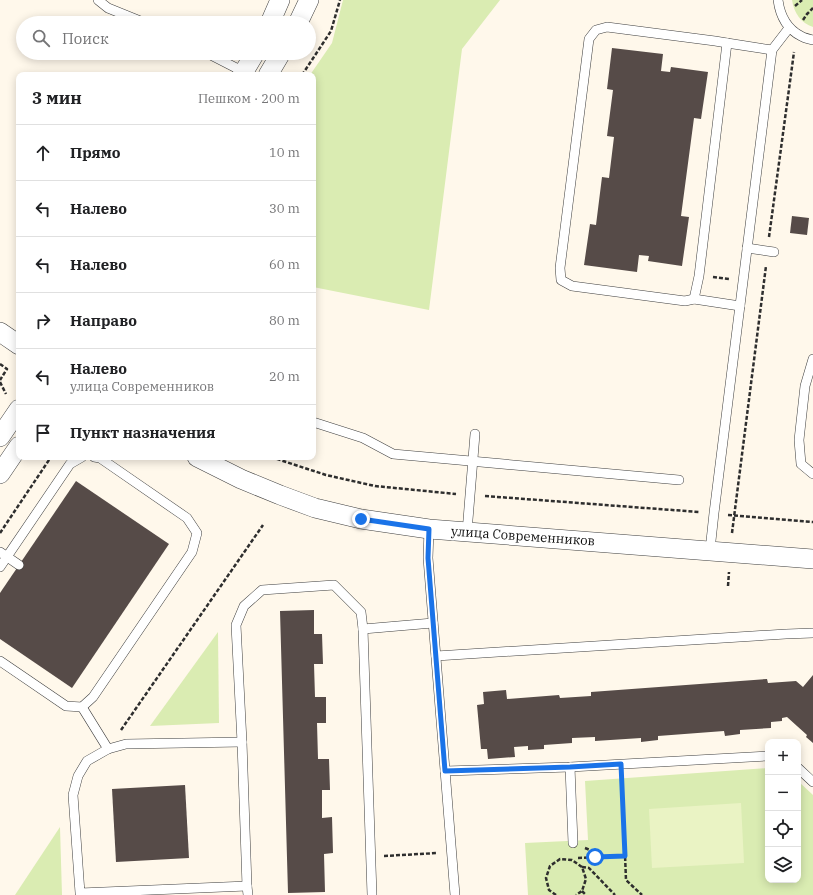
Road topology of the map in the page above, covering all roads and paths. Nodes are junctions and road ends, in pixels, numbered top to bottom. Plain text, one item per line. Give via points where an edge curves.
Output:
1 (98, 0) edge
2 (280, 0) edge
3 (309, 0) edge
4 (340, 0) edge
5 (778, 0) edge
6 (802, 0) edge
7 (791, 8) dead end
8 (813, 8) edge
9 (128, 16) edge
10 (273, 16) edge
11 (301, 16) edge
12 (801, 22) dead end
13 (789, 28) junction
14 (813, 40) edge
15 (727, 43) junction
16 (772, 50) junction
17 (794, 52) dead end
18 (316, 54) edge
19 (219, 60) edge
20 (251, 60) edge
21 (277, 60) edge
22 (312, 60) edge
23 (240, 72) edge
24 (244, 72) edge
25 (270, 72) edge
26 (304, 72) edge
27 (747, 248) junction
28 (771, 251) junction
29 (694, 299) junction
30 (740, 306) junction
31 (0, 332) edge
32 (16, 343) edge
33 (813, 359) edge
34 (0, 364) edge
35 (0, 381) edge
36 (6, 395) dead end
37 (16, 413) edge
38 (316, 423) edge
39 (475, 434) dead end
40 (0, 437) edge
41 (16, 450) edge
42 (49, 460) edge
43 (77, 460) edge
44 (103, 460) edge
45 (203, 460) edge
46 (281, 460) edge
47 (473, 462) junction
48 (0, 474) edge
49 (813, 474) edge
50 (679, 480) dead end
51 (470, 495) junction
52 (714, 513) junction
53 (735, 515) junction
54 (813, 522) edge
55 (263, 525) dead end
56 (429, 529) junction
57 (467, 532) junction
58 (0, 533) edge
59 (732, 534) dead end
60 (710, 550) junction
61 (3, 554) edge
62 (813, 559) edge
63 (19, 565) dead end
64 (0, 567) edge
65 (729, 571) dead end
66 (728, 586) dead end
67 (433, 623) junction
68 (363, 629) junction
69 (813, 633) edge
70 (436, 656) junction
71 (0, 661) edge
72 (82, 707) junction
73 (242, 742) junction
74 (108, 749) junction
75 (765, 756) edge
76 (621, 764) junction
77 (570, 767) junction
78 (445, 771) junction
79 (801, 771) edge
80 (813, 782) edge
81 (573, 843) dead end
82 (451, 852) junction
83 (625, 856) junction
84 (370, 857) junction
85 (572, 860) junction
86 (582, 867) junction
87 (248, 891) edge
88 (582, 891) junction
89 (80, 894) edge
90 (372, 895) edge
91 (455, 895) edge
92 (556, 895) edge
93 (576, 895) edge
94 (586, 895) edge
95 (616, 895) edge
96 (642, 895) edge

1 - 9 lane via 108,8
2 - 10 street
3 - 11 street
4 - 18 path via 331,31
5 - 13 lane via 781,15
6 - 7 path
8 - 12 path
13 - 14 lane
13 - 16 lane
15 - 16 lane
15 - 29 lane via 699,276
15 - 29 lane via 607,27 596,30 589,38 560,268 561,280 572,286
16 - 27 lane
17 - 28 path
19 - 23 lane
20 - 24 street
21 - 25 street
22 - 26 path
27 - 28 lane
27 - 30 lane
28 - 53 path
29 - 30 lane
30 - 52 lane
31 - 32 street
33 - 49 lane via 805,386 799,440 800,464
34 - 35 path via 7,369
35 - 36 path
37 - 40 street
38 - 47 lane via 363,438 393,454
39 - 47 lane
41 - 48 street
42 - 58 path
43 - 61 lane via 70,464
44 - 72 lane via 187,518 197,533 192,552 93,698
45 - 56 street, улица Современников via 241,479 315,508 361,519
46 - 51 path via 375,486
47 - 50 lane
47 - 51 lane
51 - 52 path
51 - 57 lane
52 - 53 path
52 - 60 lane
53 - 54 path
53 - 59 path
55 - 74 path
56 - 57 street, улица Современников
56 - 67 lane via 428,558
57 - 60 street, улица Современников
60 - 62 street, улица Современников
61 - 63 lane
61 - 64 lane
65 - 66 path
67 - 68 lane
67 - 70 lane
68 - 73 lane via 361,612 334,584 262,590 244,606 236,625
68 - 84 lane
69 - 70 lane
70 - 78 lane
71 - 72 lane via 66,706
72 - 74 lane
73 - 74 lane via 126,744
73 - 87 lane
74 - 89 lane via 87,761 78,776 73,795
75 - 76 lane
76 - 77 lane
76 - 83 path
77 - 78 lane
77 - 81 lane
78 - 82 lane
79 - 80 lane
82 - 84 path
82 - 91 lane
83 - 85 path via 580,857
83 - 96 path via 626,880
84 - 90 lane
85 - 86 path
85 - 92 path via 560,859 550,866 546,878 549,890
86 - 88 path via 586,879
86 - 95 path via 589,868
87 - 89 lane
88 - 93 path
88 - 94 path

